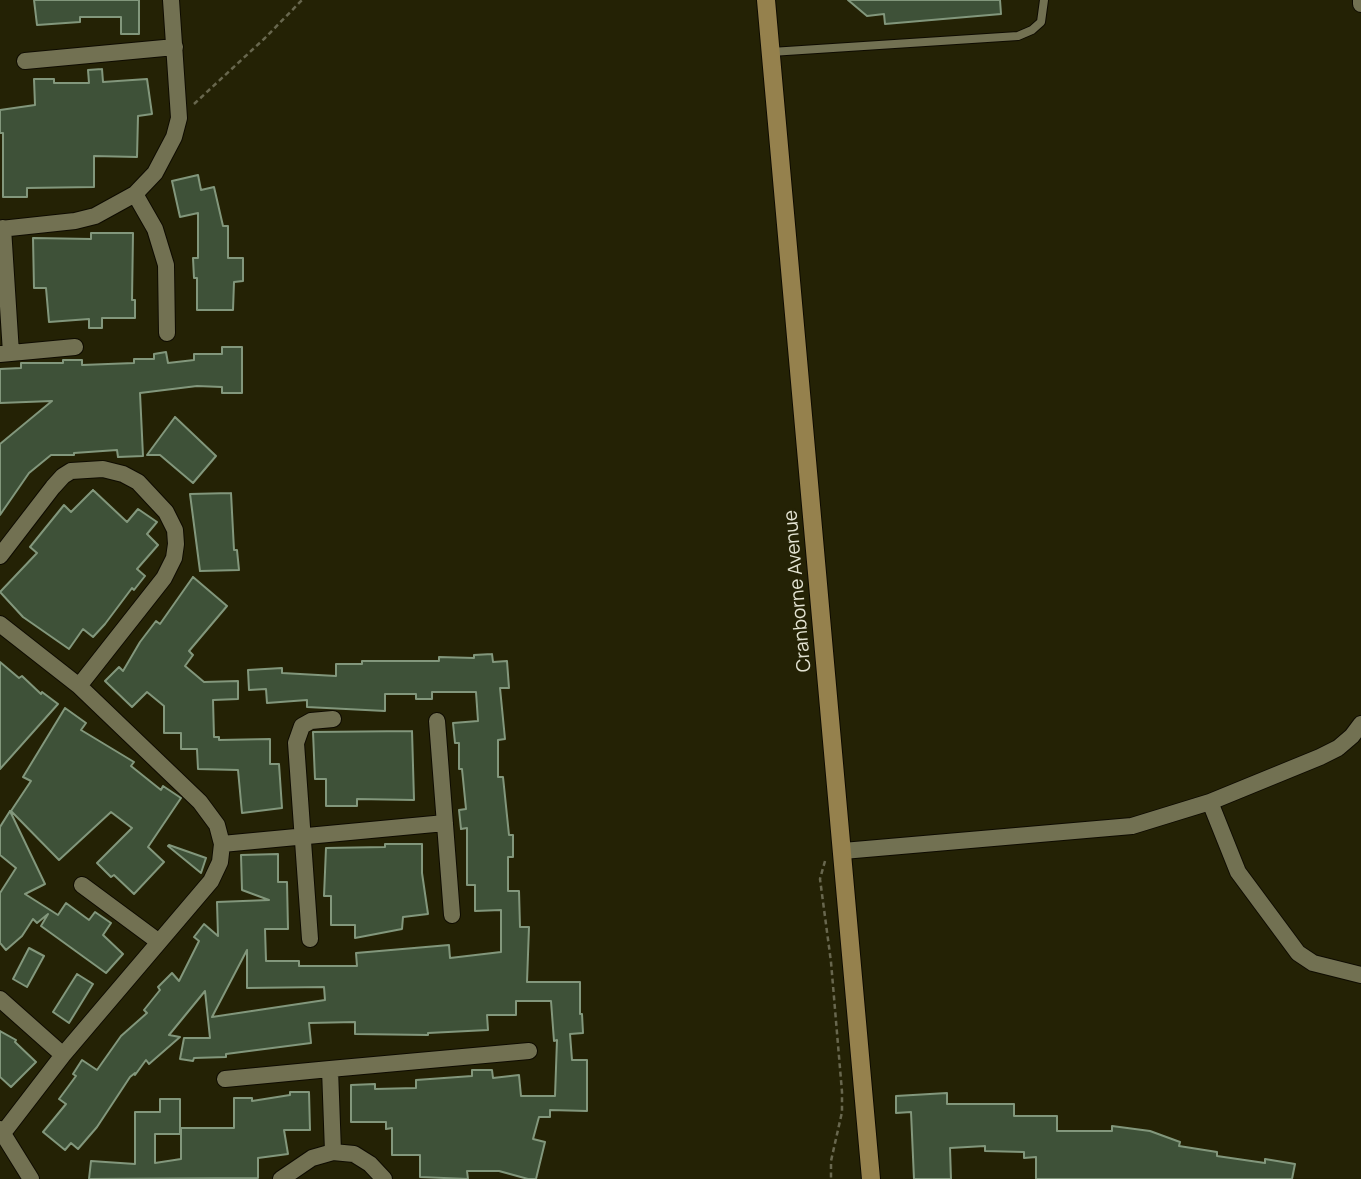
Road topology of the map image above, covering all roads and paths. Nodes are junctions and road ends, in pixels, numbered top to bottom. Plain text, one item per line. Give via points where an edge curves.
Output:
1 (172, 0) edge
2 (302, 0) edge
3 (757, 0) edge
4 (1044, 0) edge
5 (767, 8) edge
6 (175, 47) junction
7 (771, 52) junction
8 (25, 61) dead end
9 (179, 118) junction
10 (135, 194) junction
11 (2, 228) edge
12 (167, 333) dead end
13 (75, 347) dead end
14 (6, 353) edge
15 (0, 555) edge
16 (1, 625) edge
17 (79, 686) junction
18 (333, 719) dead end
19 (437, 721) dead end
20 (1361, 724) edge
21 (1210, 802) junction
22 (444, 823) junction
23 (302, 836) junction
24 (222, 844) junction
25 (843, 851) junction
26 (82, 885) dead end
27 (452, 915) dead end
28 (310, 939) dead end
29 (159, 942) junction
30 (1361, 975) edge
31 (0, 999) edge
32 (529, 1051) dead end
33 (63, 1055) junction
34 (330, 1069) junction
35 (225, 1079) dead end
36 (2, 1131) edge
37 (333, 1152) junction
38 (32, 1179) edge
39 (281, 1179) edge
40 (384, 1179) edge
41 (831, 1179) edge
42 (871, 1179) edge

1 - 6 street
2 - 9 path
3 - 5 street
4 - 7 lane via 1041,22 1018,36
5 - 7 street, Cranborne Avenue
6 - 8 street
6 - 9 street
7 - 25 street, Cranborne Avenue
9 - 10 street via 163,160
10 - 11 street via 95,216
10 - 12 street via 155,229 166,265
11 - 14 street via 9,289
13 - 14 street
15 - 17 street via 71,471 103,469 123,474 138,482 166,512 176,544 164,578
16 - 17 street
17 - 24 street via 200,802 217,825
18 - 23 street via 311,721 298,734
19 - 22 street
20 - 21 street via 1338,748
21 - 25 street via 1132,826
21 - 30 street via 1238,872 1298,953 1313,963
22 - 23 street
22 - 27 street
23 - 24 street
23 - 28 street
24 - 29 street via 211,881
25 - 41 path via 824,862 820,879 842,1092
25 - 42 street, Cranborne Avenue
26 - 29 street
29 - 33 street
31 - 33 street
32 - 34 street
33 - 36 street
34 - 35 street
34 - 37 street
36 - 38 street
37 - 39 street via 312,1158
37 - 40 street via 354,1154

